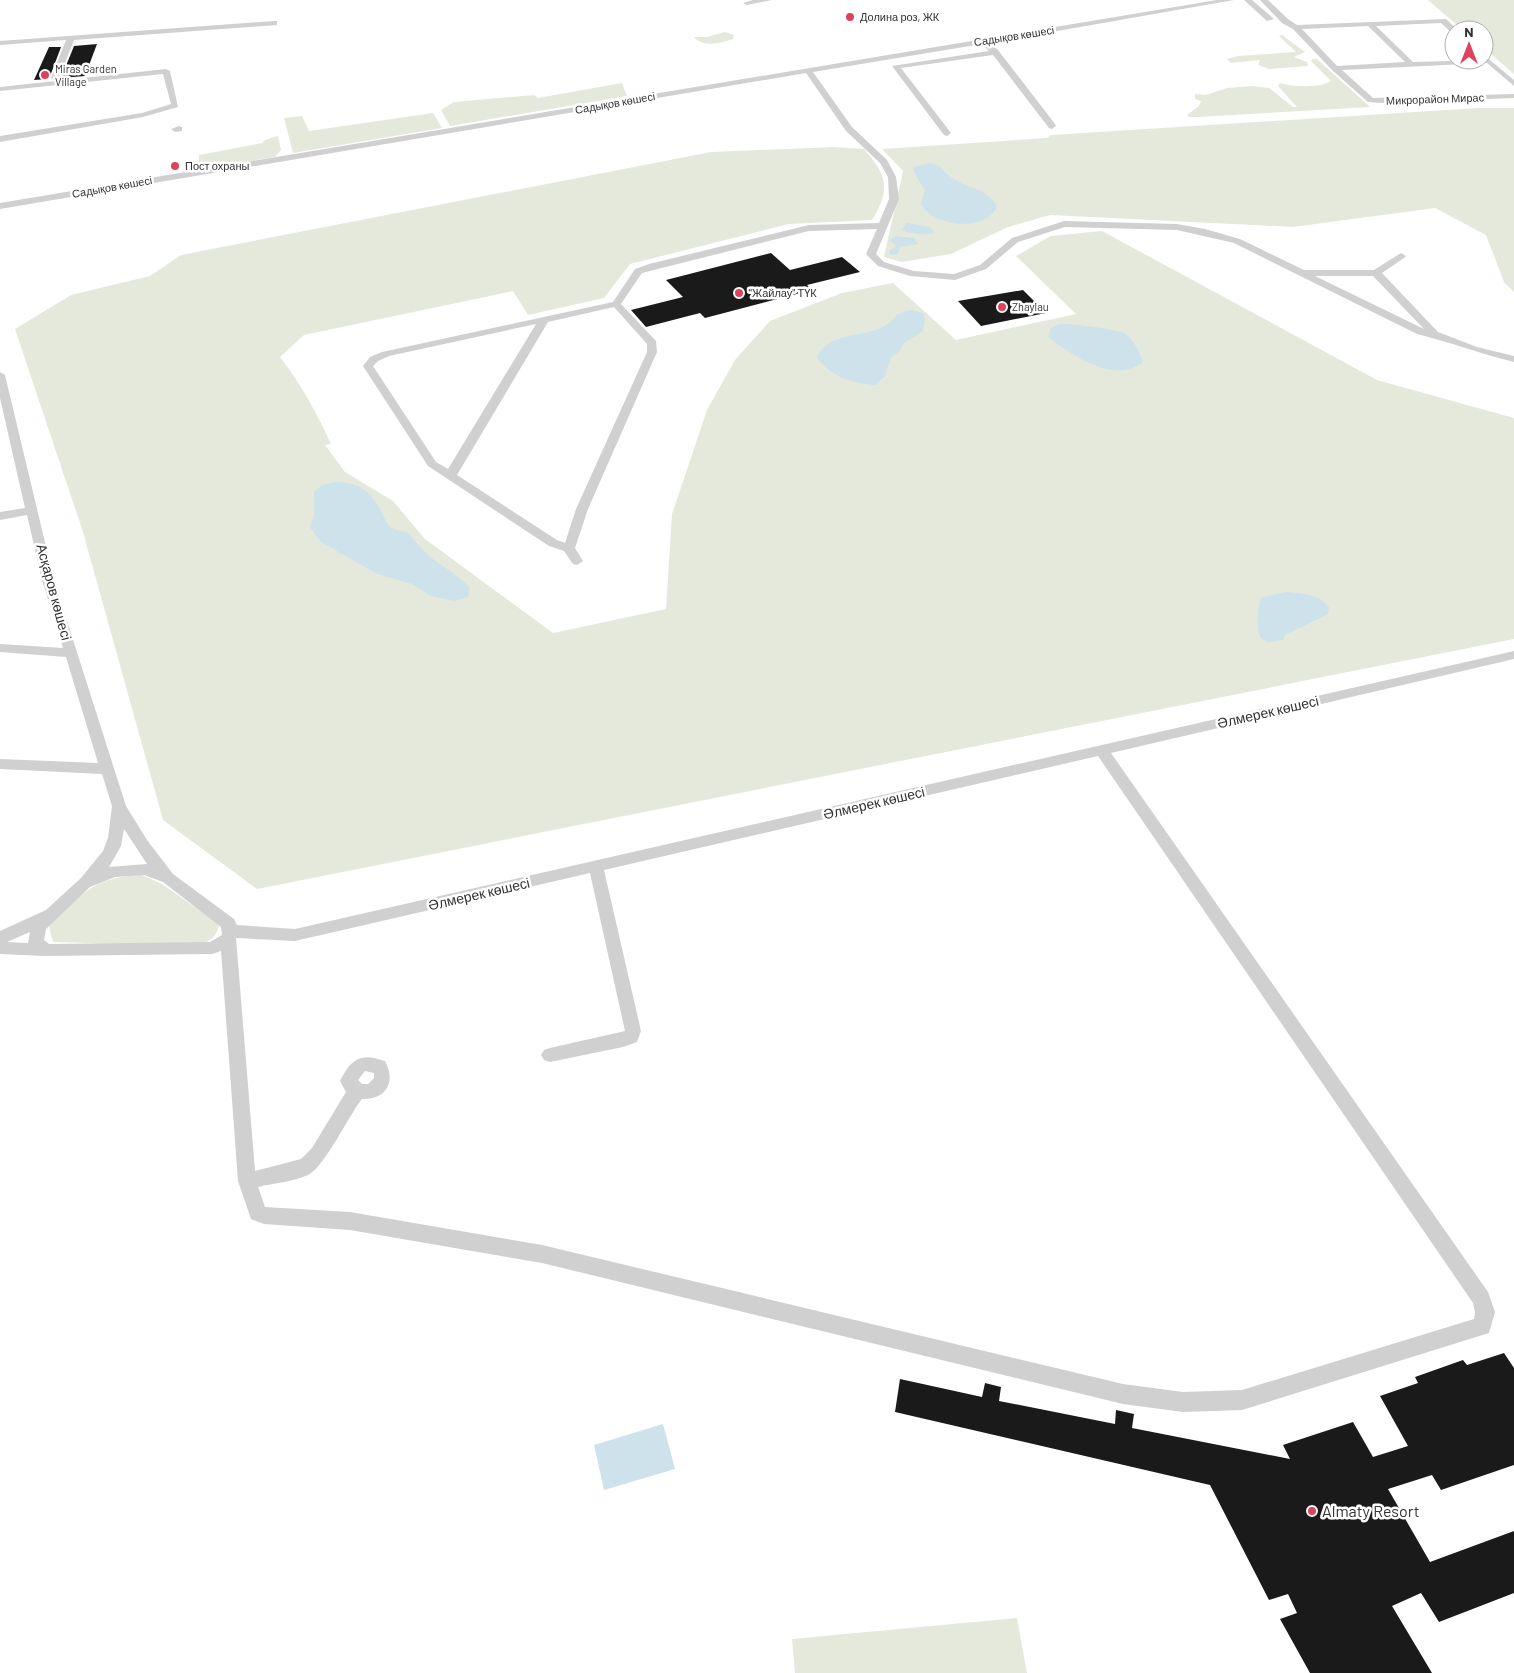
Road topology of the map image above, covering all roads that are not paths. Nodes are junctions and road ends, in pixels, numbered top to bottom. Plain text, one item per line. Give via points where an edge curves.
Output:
1 (768, 0) edge
2 (1230, 0) edge
3 (1248, 0) edge
4 (1264, 0) edge
5 (747, 3) dead end
6 (1444, 21) edge
7 (274, 23) dead end
8 (1370, 24) junction
9 (1296, 27) junction
10 (1284, 30) dead end
11 (71, 38) junction
12 (983, 41) junction
13 (0, 43) edge
14 (942, 48) junction
15 (1304, 48) dead end
16 (995, 52) junction
17 (1311, 55) dead end
18 (951, 58) junction
19 (1444, 62) edge
20 (1412, 64) junction
21 (1494, 66) edge
22 (1335, 68) junction
23 (807, 70) junction
24 (55, 78) dead end
25 (1514, 84) edge
26 (0, 89) edge
27 (1514, 96) edge
28 (1052, 126) dead end
29 (947, 133) dead end
30 (0, 139) edge
31 (0, 206) edge
32 (882, 226) junction
33 (1401, 256) dead end
34 (1304, 273) junction
35 (1376, 273) junction
36 (616, 304) junction
37 (544, 320) junction
38 (1434, 334) junction
39 (1514, 359) edge
40 (0, 375) edge
41 (450, 476) junction
42 (33, 510) junction
43 (0, 516) edge
44 (569, 548) junction
45 (577, 561) dead end
46 (0, 648) edge
47 (71, 653) junction
48 (1514, 655) edge
49 (1102, 751) junction
50 (0, 764) edge
51 (108, 769) junction
52 (119, 806) junction
53 (596, 867) junction
54 (168, 878) junction
55 (59, 906) junction
56 (230, 935) junction
57 (0, 938) edge
58 (0, 948) edge
59 (45, 950) junction
60 (550, 1055) dead end
61 (357, 1091) dead end
62 (247, 1181) junction

1 - 5 street
2 - 12 street, Садықов көшесі
3 - 10 street
4 - 9 street, Микрорайон Мирас via 1285,21
6 - 8 street
7 - 11 street
8 - 9 street
8 - 20 street
9 - 22 street, Микрорайон Мирас
11 - 13 street
11 - 24 street
12 - 14 street, Садықов көшесі
12 - 16 street
14 - 18 street
14 - 23 street, Садықов көшесі
15 - 17 street
16 - 18 street
16 - 28 street
18 - 29 street via 896,66
19 - 20 street
20 - 22 street
21 - 25 street
22 - 27 street, Микрорайон Мирас via 1375,101
23 - 31 street, Садықов көшесі
23 - 32 street via 849,129 890,170 894,199
26 - 30 street via 166,71 175,105 143,115
32 - 34 street via 871,254 874,259 913,274 955,276 972,272 991,261 1015,240 1054,226 1078,223 1177,227 1205,232 1237,241
32 - 36 street via 809,228 652,266 638,271
33 - 35 street
34 - 35 street
34 - 38 street via 1408,326
35 - 38 street
36 - 37 street
36 - 44 street via 652,343 652,352 582,508
37 - 41 street
37 - 41 street via 386,354 368,366 432,464
38 - 39 street
40 - 42 street, Асқаров көшесі
41 - 44 street via 553,543
42 - 43 street
42 - 47 street, Асқаров көшесі via 48,580
44 - 45 street
46 - 47 street
47 - 51 street, Асқаров көшесі
48 - 49 street, Әлмерек көшесі
49 - 53 street, Әлмерек көшесі
49 - 62 street via 1481,1299 1485,1312 1482,1326 1242,1400 1183,1402 1123,1394 542,1254 350,1221 264,1215 258,1213
50 - 51 street
51 - 52 street, Асқаров көшесі
52 - 54 street via 150,859
52 - 55 street via 117,838 105,862
53 - 56 street, Әлмерек көшесі via 295,935
53 - 60 street via 633,1031 623,1040
54 - 55 street via 145,870 113,871 85,883
54 - 56 street via 228,923
55 - 57 street via 31,925
55 - 59 street via 39,926 36,942
56 - 59 street via 212,948
56 - 62 street
58 - 59 street
61 - 62 street via 309,1166

